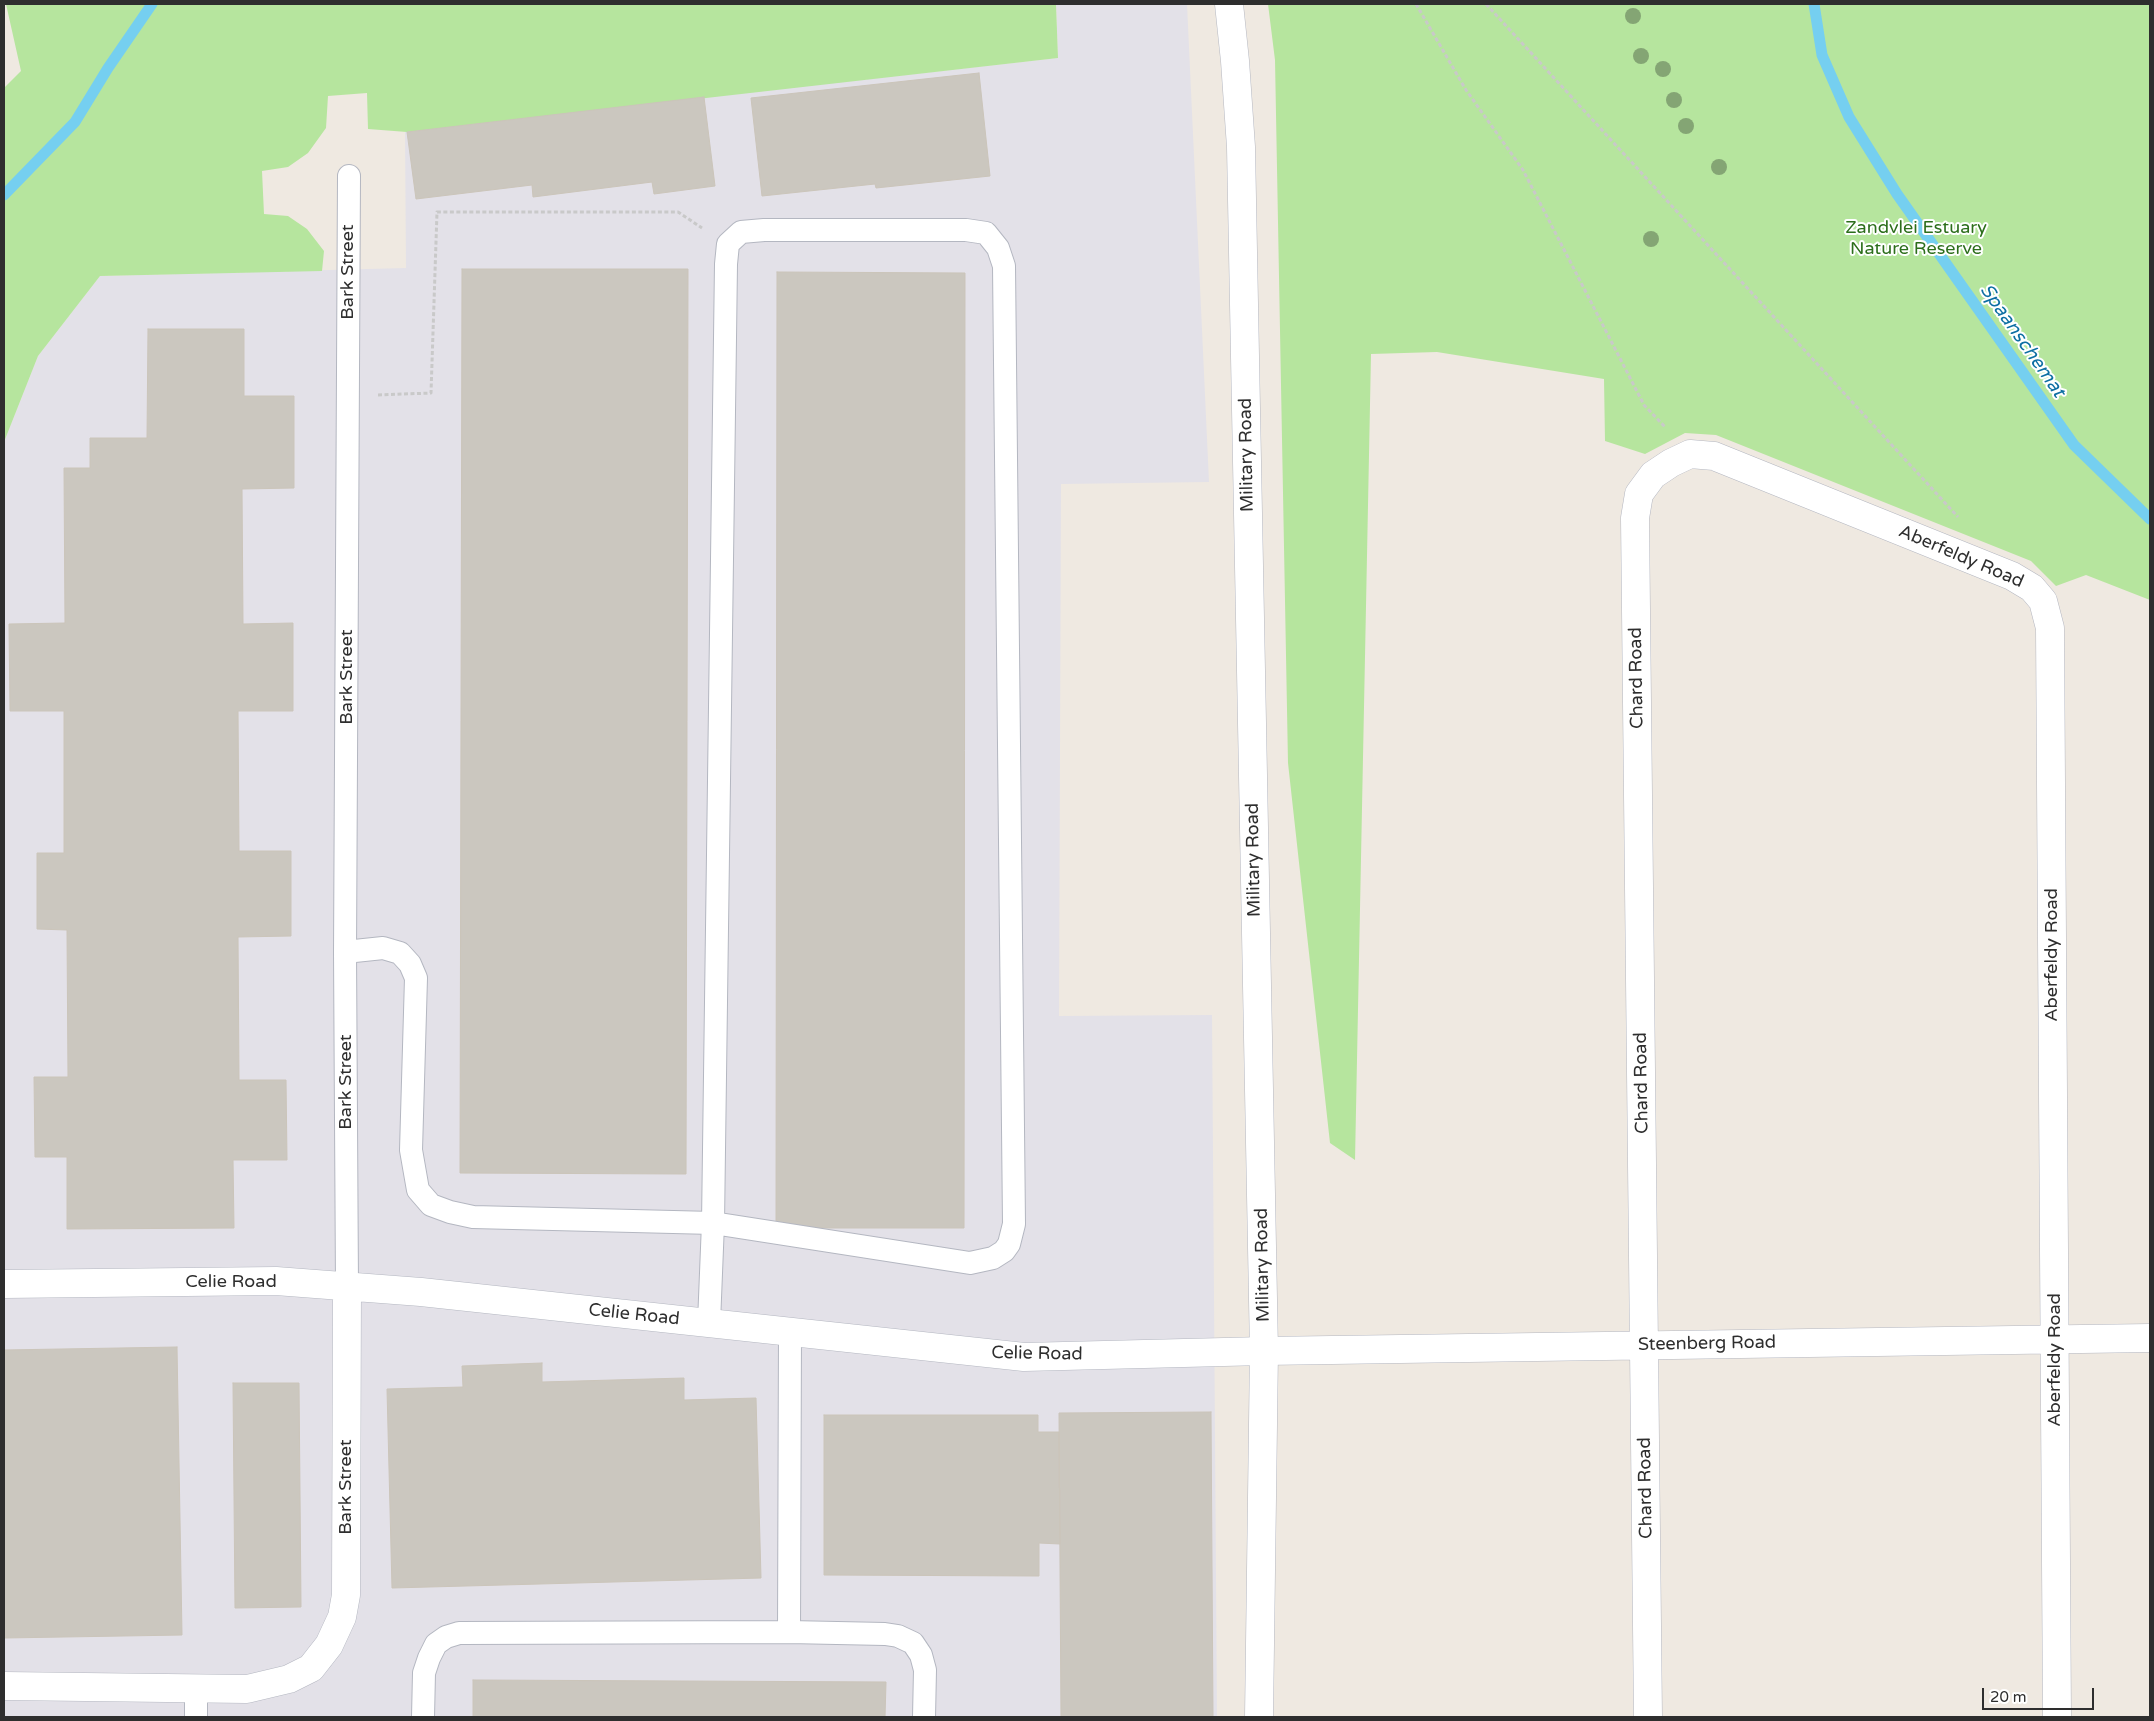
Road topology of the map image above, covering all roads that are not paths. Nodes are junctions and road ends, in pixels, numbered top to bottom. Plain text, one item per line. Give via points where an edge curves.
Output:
1 (1229, 4) edge
2 (349, 176) dead end
3 (1680, 458) joint
4 (346, 952) junction
5 (713, 1223) junction
6 (4, 1284) edge
7 (347, 1287) junction
8 (709, 1322) junction
9 (790, 1331) junction
10 (2054, 1338) junction
11 (2150, 1338) edge
12 (1645, 1345) junction
13 (1264, 1351) junction
14 (789, 1632) junction
15 (4, 1686) edge
16 (196, 1688) junction
17 (196, 1717) edge
18 (423, 1717) edge
19 (924, 1717) edge
20 (1259, 1717) edge
21 (1648, 1717) edge
22 (2058, 1717) edge

1 - 13 street, Military Road via 1241,147
2 - 4 lane, Bark Street
3 - 10 street, Aberfeldy Road via 1714,456 2012,576 2032,588 2043,601 2050,628
3 - 12 street, Chard Road via 1653,475 1639,494 1635,518
4 - 5 lane via 384,948 400,953 416,978 412,1150 418,1190 431,1204 473,1217
4 - 7 lane, Bark Street
5 - 5 lane via 728,244 741,232 764,230 966,230 986,233 998,248 1004,266 1014,1224 1009,1244 993,1258 970,1263
5 - 8 lane
6 - 7 street, Celie Road via 276,1281
7 - 8 street, Celie Road
7 - 16 street, Bark Street via 346,1595 342,1617 329,1645 311,1668 289,1679 247,1689
8 - 9 street, Celie Road
9 - 13 street, Celie Road via 1024,1357
9 - 14 lane
10 - 11 street, Steenberg Road
10 - 12 street, Steenberg Road
10 - 22 street, Aberfeldy Road
12 - 13 street, Steenberg Road
12 - 21 street, Chard Road
13 - 20 street, Military Road
14 - 18 lane via 458,1633 436,1644 429,1658 424,1674
14 - 19 lane via 885,1634 913,1643 925,1670
15 - 16 street, Bark Street
16 - 17 lane

